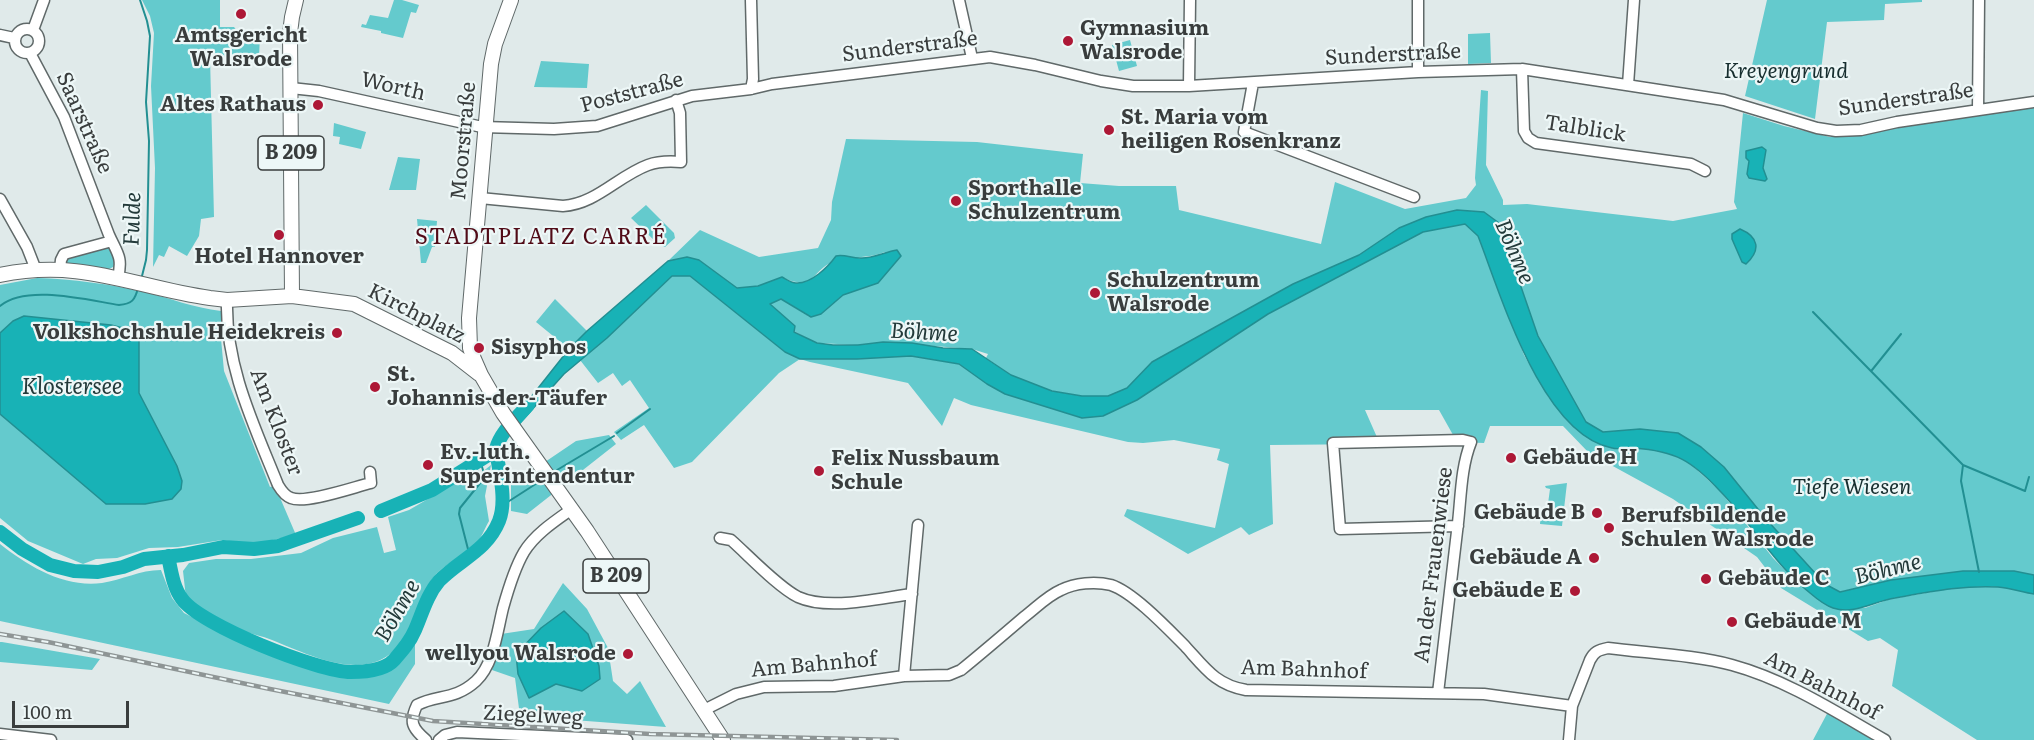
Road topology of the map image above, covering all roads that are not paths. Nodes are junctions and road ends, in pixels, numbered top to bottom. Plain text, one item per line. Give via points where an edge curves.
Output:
1 (45, 0) edge
2 (296, 0) edge
3 (511, 0) edge
4 (751, 0) edge
5 (959, 0) edge
6 (1190, 0) edge
7 (1418, 0) edge
8 (1634, 0) edge
9 (1979, 0) edge
10 (33, 30) junction
11 (0, 35) edge
12 (14, 38) junction
13 (30, 53) junction
14 (972, 58) junction
15 (1522, 69) junction
16 (1418, 72) junction
17 (1253, 83) junction
18 (1628, 85) junction
19 (1190, 86) junction
20 (291, 88) junction
21 (751, 89) junction
22 (676, 100) junction
23 (2034, 102) edge
24 (1978, 110) junction
25 (487, 127) junction
26 (1705, 171) dead end
27 (1414, 197) dead end
28 (480, 198) junction
29 (0, 199) edge
30 (112, 241) junction
31 (60, 269) junction
32 (36, 270) junction
33 (0, 275) edge
34 (118, 277) junction
35 (292, 296) junction
36 (227, 300) junction
37 (472, 353) junction
38 (456, 356) junction
39 (481, 375) junction
40 (370, 472) dead end
41 (572, 509) junction
42 (918, 525) dead end
43 (1458, 526) junction
44 (720, 538) dead end
45 (912, 594) junction
46 (904, 676) junction
47 (1438, 693) junction
48 (1572, 706) junction
49 (704, 710) junction
50 (0, 734) edge
51 (27, 739) edge
52 (51, 740) edge
53 (426, 740) edge
54 (439, 740) edge
55 (627, 740) edge
56 (723, 740) edge
57 (1569, 740) edge
58 (1885, 740) edge

1 - 10 street
2 - 20 main road, B 209 via 290,33
3 - 25 main road, Moorstraße / B 209 via 494,52
4 - 21 street
5 - 14 street
6 - 19 street
7 - 16 street
8 - 18 street
9 - 24 street
10 - 12 street via 22,30
10 - 13 street via 39,43
11 - 12 street
12 - 13 street via 19,51
13 - 30 street, Saarstraße via 63,117
14 - 19 street, Sunderstraße via 996,57 1133,86
14 - 21 street, Sunderstraße
15 - 16 street, Sunderstraße
15 - 18 street, Sunderstraße
15 - 26 street, Talblick via 1524,131 1528,138 1691,164
16 - 17 street, Sunderstraße
17 - 19 street, Sunderstraße
17 - 27 street via 1244,132
18 - 24 street, Sunderstraße via 1724,100 1836,131
20 - 25 street, Worth
20 - 35 main road, B 209
21 - 22 street, Poststraße
22 - 25 street, Poststraße via 589,127
22 - 28 street via 681,162 646,165 573,206
23 - 24 street, Sunderstraße
25 - 28 main road, Moorstraße / B 209
28 - 37 main road, Moorstraße / B 209 via 469,318
29 - 32 street
30 - 31 street via 64,254
30 - 34 street, Saarstraße via 120,258
31 - 32 main road, Kirchplatz
31 - 34 main road, Kirchplatz
32 - 33 main road, Kirchplatz
34 - 36 main road, Kirchplatz
35 - 36 main road, Kirchplatz
35 - 38 main road, Kirchplatz / B 209 via 361,307
36 - 40 street, Am Kloster via 237,380 283,493 291,498 320,496 370,483
37 - 38 main road
37 - 39 main road, B 209
38 - 39 main road, Kirchplatz / B 209
39 - 41 main road, B 209
41 - 49 main road, B 209
41 - 53 street via 537,537 523,554 480,677 456,694 416,707 414,728
42 - 45 street
43 - 43 street, An der Frauenwiese via 1471,442 1333,443 1340,529
43 - 47 street, An der Frauenwiese
44 - 45 street via 731,540 786,589 811,602 842,603
45 - 46 street
46 - 47 street, Am Bahnhof via 957,672 1050,596 1072,585 1102,584 1134,599 1228,686 1246,690
46 - 49 street, Am Bahnhof via 834,686 764,687 736,694
47 - 48 street, Am Bahnhof via 1485,694
48 - 57 street
48 - 58 street, Am Bahnhof via 1593,654 1608,648 1725,663 1744,669 1783,683
49 - 56 main road, B 209
50 - 51 street
51 - 52 street
54 - 55 street, Ziegelweg via 457,732

